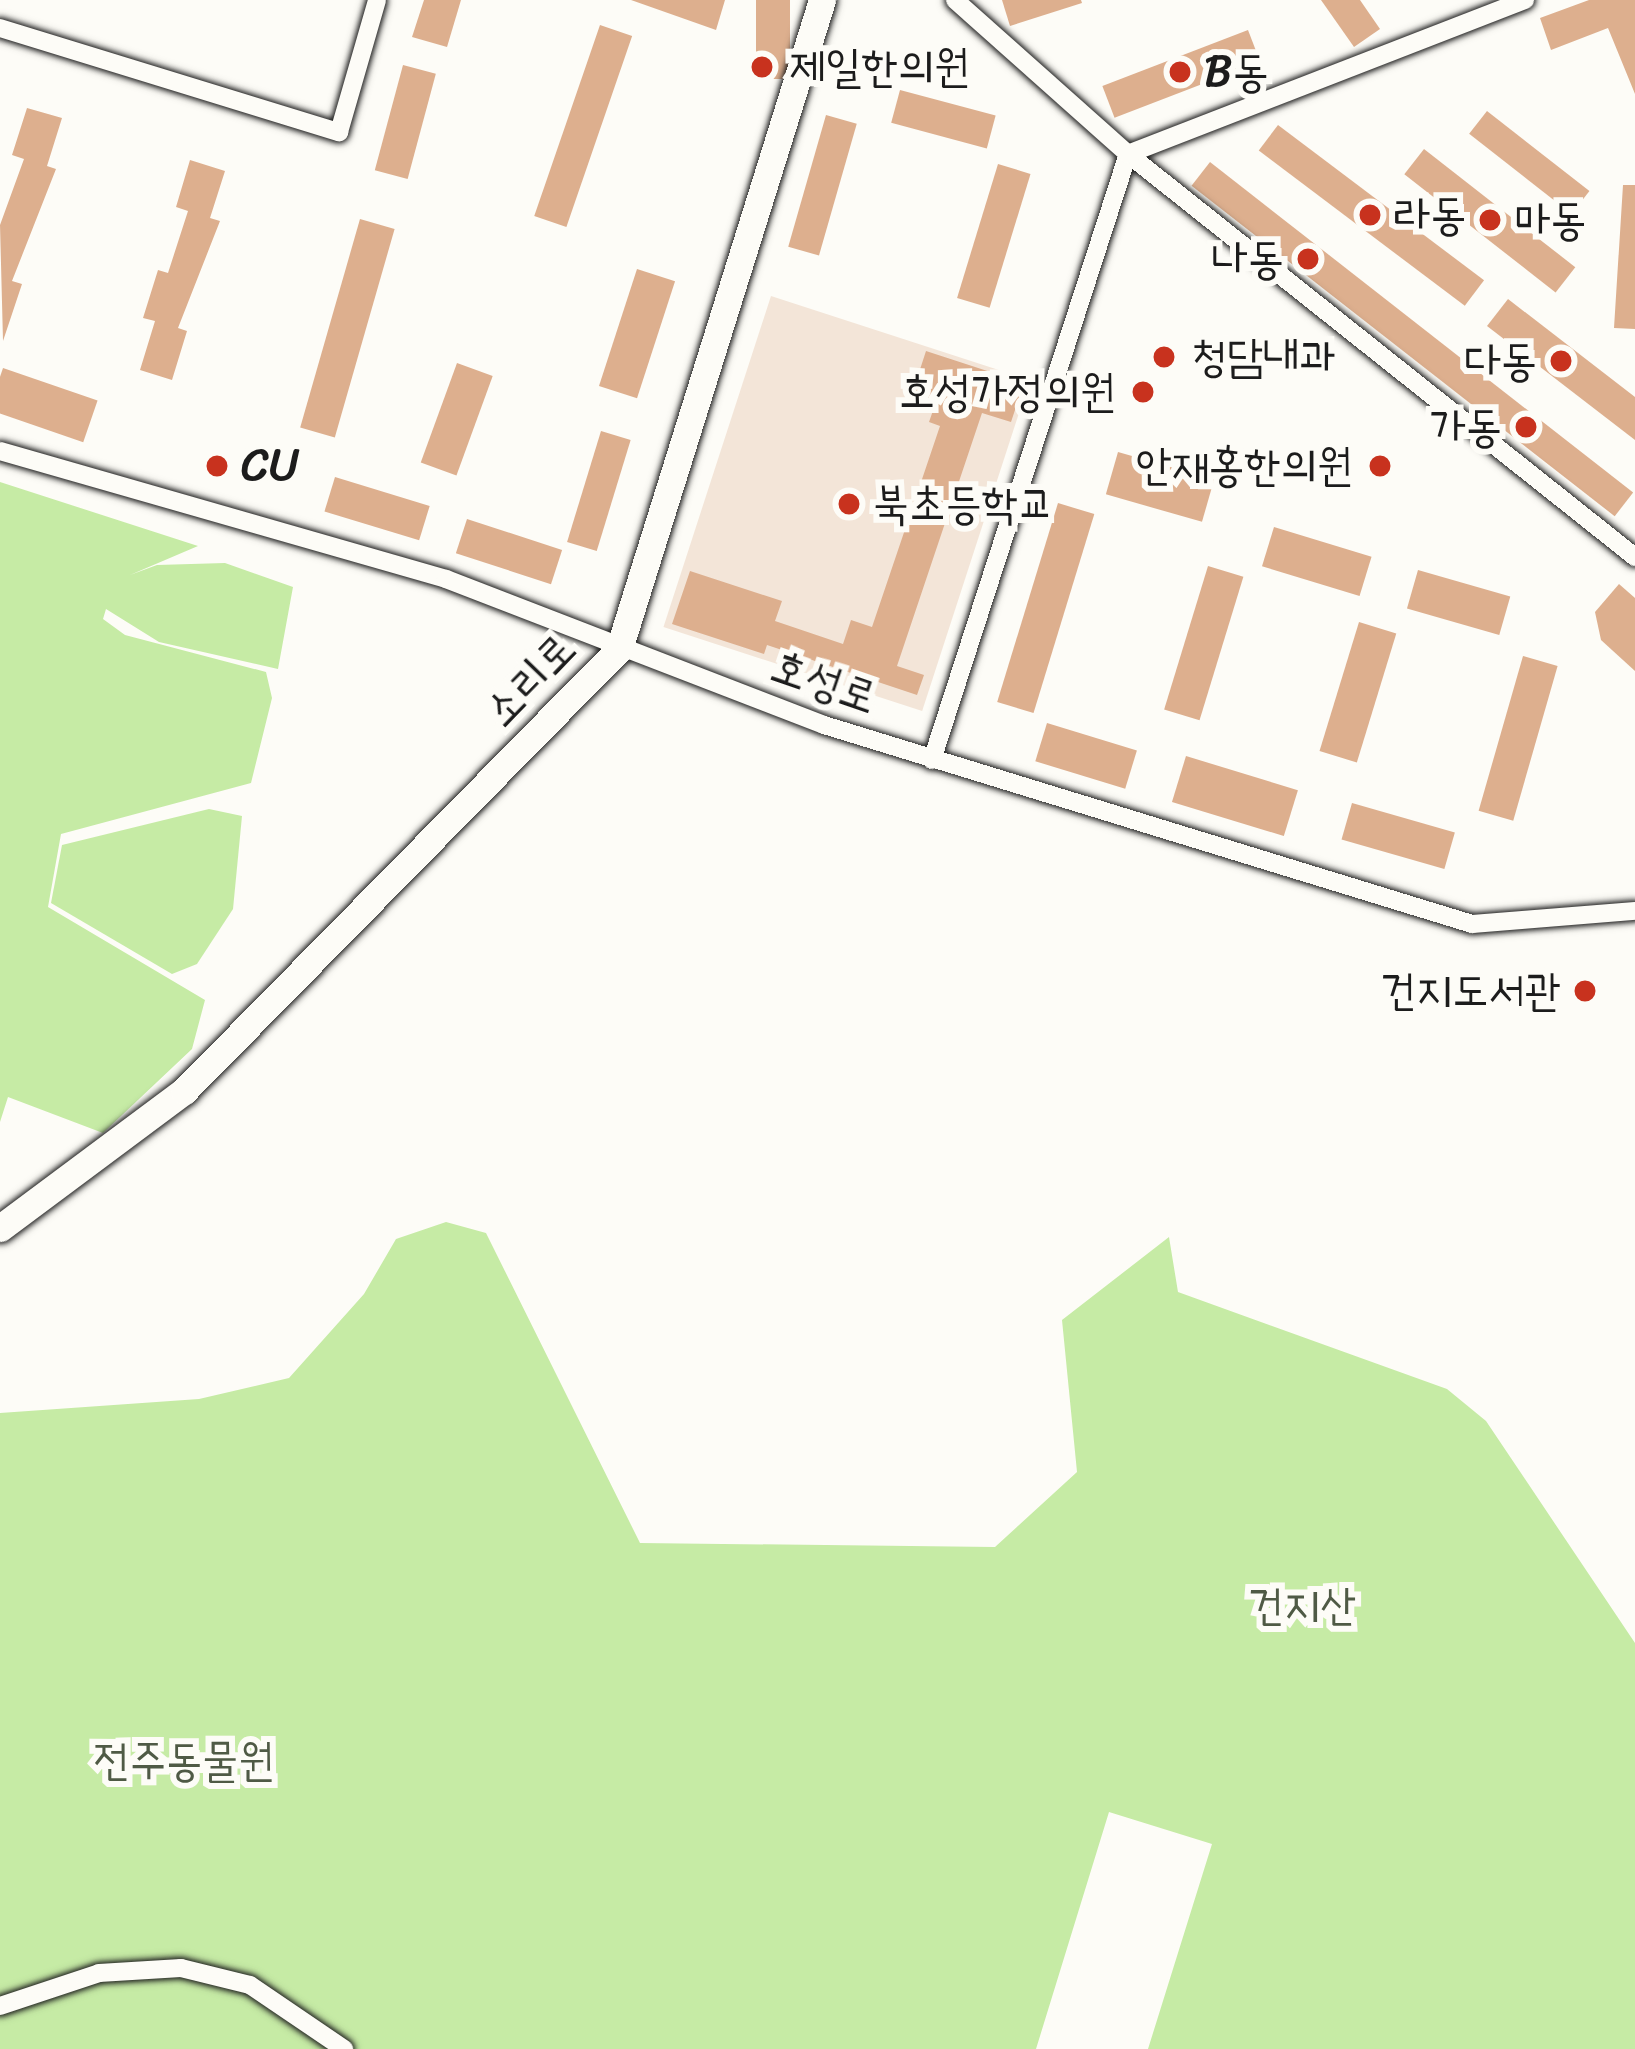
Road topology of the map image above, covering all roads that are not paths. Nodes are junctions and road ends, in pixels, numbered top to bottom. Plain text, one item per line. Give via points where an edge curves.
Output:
1 (377, 0) edge
2 (822, 0) edge
3 (955, 0) edge
4 (1525, 0) edge
5 (0, 28) edge
6 (1128, 154) junction
7 (0, 452) edge
8 (1635, 557) edge
9 (619, 649) junction
10 (932, 760) junction
11 (1635, 911) edge
12 (0, 1228) edge
13 (0, 2006) edge
14 (344, 2049) edge

1 - 5 street via 339,132
2 - 9 street, 소리로
3 - 6 street
4 - 6 street
6 - 8 street
6 - 10 street
7 - 9 street, 호성로 via 446,579
9 - 10 street, 호성로
9 - 12 street, 소리로 via 184,1091
10 - 11 street, 호성로 via 1472,924
13 - 14 street via 99,1973 181,1967 250,1985

